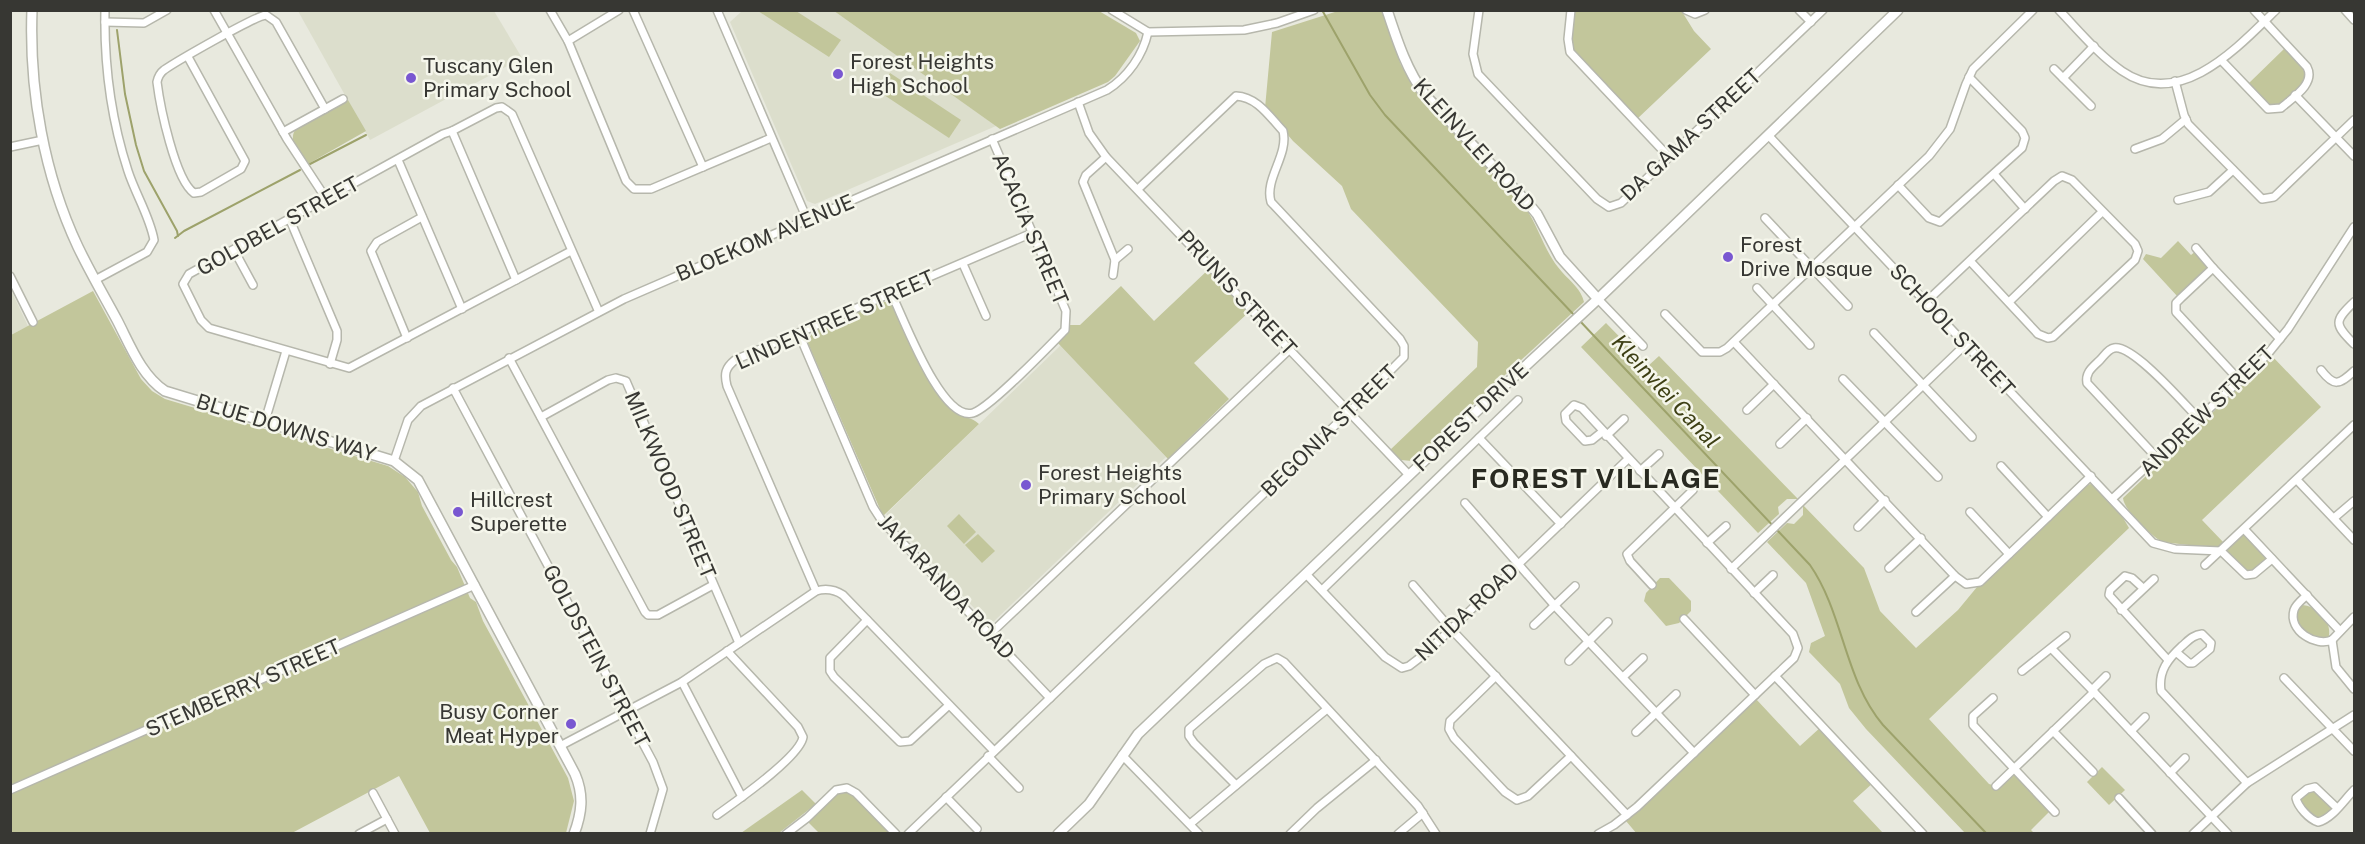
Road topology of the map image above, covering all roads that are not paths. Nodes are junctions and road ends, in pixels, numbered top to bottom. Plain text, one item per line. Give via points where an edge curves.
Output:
1 (32, 10) edge
2 (105, 10) edge
3 (167, 10) edge
4 (214, 10) edge
5 (550, 10) edge
6 (619, 10) edge
7 (633, 10) edge
8 (717, 10) edge
9 (1112, 10) edge
10 (1314, 10) edge
11 (1387, 10) edge
12 (1479, 10) edge
13 (1571, 10) edge
14 (1686, 10) edge
15 (1705, 10) edge
16 (1799, 10) edge
17 (1823, 10) edge
18 (1898, 10) edge
19 (2033, 10) edge
20 (2059, 10) edge
21 (2254, 10) edge
22 (2276, 10) edge
23 (2345, 10) edge
24 (2355, 20) edge
25 (2265, 21) junction
26 (105, 22) junction
27 (1811, 22) junction
28 (1148, 32) junction
29 (228, 34) junction
30 (568, 41) junction
31 (2094, 46) junction
32 (188, 57) junction
33 (2222, 61) junction
34 (2054, 69) dead end
35 (1969, 77) junction
36 (2063, 78) junction
37 (2175, 81) junction
38 (2295, 95) junction
39 (343, 99) dead end
40 (1078, 102) junction
41 (2091, 106) dead end
42 (325, 109) junction
43 (2186, 119) junction
44 (2355, 120) edge
45 (453, 131) junction
46 (283, 132) junction
47 (1768, 135) junction
48 (2336, 137) junction
49 (771, 138) junction
50 (992, 139) junction
51 (43, 140) junction
52 (10, 147) edge
53 (2135, 149) dead end
54 (2355, 156) edge
55 (1106, 157) junction
56 (1669, 157) junction
57 (398, 160) junction
58 (703, 167) junction
59 (2233, 171) junction
60 (1994, 174) junction
61 (1898, 185) junction
62 (1138, 189) junction
63 (327, 200) junction
64 (2178, 200) dead end
65 (2025, 208) junction
66 (2102, 212) junction
67 (422, 217) junction
68 (1764, 218) dead end
69 (807, 219) junction
70 (290, 220) junction
71 (1854, 227) junction
72 (2355, 227) edge
73 (1032, 232) junction
74 (2196, 248) dead end
75 (1128, 249) dead end
76 (234, 250) junction
77 (571, 251) junction
78 (1115, 260) junction
79 (1970, 261) junction
80 (963, 264) junction
81 (1812, 267) junction
82 (2213, 268) junction
83 (1113, 275) dead end
84 (10, 276) edge
85 (95, 280) junction
86 (516, 280) junction
87 (254, 285) dead end
88 (1757, 288) dead end
89 (891, 293) junction
90 (1598, 299) junction
91 (1926, 302) junction
92 (2009, 302) junction
93 (2355, 302) edge
94 (1773, 305) junction
95 (1848, 306) dead end
96 (462, 309) junction
97 (598, 310) junction
98 (1665, 314) dead end
99 (986, 316) dead end
100 (33, 322) dead end
101 (1874, 333) dead end
102 (799, 334) junction
103 (406, 338) junction
104 (2280, 339) junction
105 (1734, 342) junction
106 (2355, 344) edge
107 (1810, 345) dead end
108 (1965, 345) junction
109 (1643, 346) dead end
110 (1290, 349) junction
111 (286, 351) junction
112 (509, 358) junction
113 (330, 364) junction
114 (2321, 370) dead end
115 (2355, 371) edge
116 (1843, 379) dead end
117 (2240, 381) junction
118 (1774, 384) junction
119 (1923, 384) junction
120 (453, 388) junction
121 (1518, 400) dead end
122 (1747, 410) dead end
123 (1349, 412) junction
124 (541, 417) junction
125 (1807, 418) junction
126 (1624, 419) dead end
127 (2199, 419) junction
128 (265, 422) junction
129 (1884, 422) junction
130 (2355, 425) edge
131 (1604, 434) junction
132 (1972, 437) dead end
133 (1479, 438) junction
134 (1779, 444) dead end
135 (1659, 454) dead end
136 (1628, 459) junction
137 (1845, 459) junction
138 (2158, 459) junction
139 (394, 461) junction
140 (2001, 466) dead end
141 (1640, 471) junction
142 (1409, 475) junction
143 (2091, 476) junction
144 (1938, 477) dead end
145 (2297, 480) junction
146 (1693, 490) dead end
147 (2112, 499) junction
148 (1885, 500) junction
149 (2355, 501) edge
150 (1465, 503) dead end
151 (1674, 508) junction
152 (1970, 512) dead end
153 (2048, 517) junction
154 (2334, 518) junction
155 (1561, 524) junction
156 (1726, 525) dead end
157 (1858, 526) dead end
158 (2245, 530) junction
159 (1921, 538) junction
160 (2355, 540) edge
161 (1707, 543) junction
162 (2221, 551) junction
163 (2009, 554) junction
164 (2272, 559) junction
165 (1519, 563) junction
166 (2205, 565) dead end
167 (1889, 568) dead end
168 (1731, 569) junction
169 (1306, 574) junction
170 (1773, 575) dead end
171 (1955, 576) junction
172 (2154, 579) dead end
173 (475, 585) junction
174 (713, 585) junction
175 (1413, 585) dead end
176 (1652, 585) dead end
177 (1575, 586) dead end
178 (2143, 588) junction
179 (816, 591) junction
180 (1322, 591) junction
181 (1755, 593) junction
182 (2307, 595) junction
183 (1555, 606) junction
184 (2121, 610) junction
185 (1916, 612) dead end
186 (2355, 617) edge
187 (1684, 619) dead end
188 (867, 620) junction
189 (1608, 622) dead end
190 (1534, 625) dead end
191 (1451, 629) junction
192 (2340, 630) junction
193 (989, 634) junction
194 (2066, 636) dead end
195 (2332, 640) junction
196 (1589, 641) junction
197 (739, 643) junction
198 (2052, 649) junction
199 (727, 651) junction
200 (2176, 652) junction
201 (1643, 658) dead end
202 (2168, 660) junction
203 (1569, 661) dead end
204 (2022, 671) dead end
205 (1496, 676) junction
206 (1775, 676) junction
207 (2106, 676) dead end
208 (1623, 677) junction
209 (2284, 678) dead end
210 (682, 682) junction
211 (2355, 689) edge
212 (2093, 691) junction
213 (1676, 694) dead end
214 (1755, 695) junction
215 (1050, 698) junction
216 (1993, 698) dead end
217 (948, 706) junction
218 (1327, 709) junction
219 (626, 711) junction
220 (1656, 712) junction
221 (2355, 715) edge
222 (2145, 717) dead end
223 (2334, 729) junction
224 (2053, 731) junction
225 (2131, 731) junction
226 (1636, 732) dead end
227 (560, 746) junction
228 (2355, 751) edge
229 (991, 753) junction
230 (1694, 753) junction
231 (1122, 755) junction
232 (1570, 756) junction
233 (2185, 758) dead end
234 (1376, 760) junction
235 (2013, 769) junction
236 (2093, 772) dead end
237 (2170, 773) junction
238 (2247, 783) junction
239 (1236, 785) junction
240 (1996, 786) dead end
241 (1019, 788) dead end
242 (10, 790) edge
243 (2355, 790) edge
244 (373, 793) dead end
245 (742, 797) junction
246 (945, 797) junction
247 (2119, 798) dead end
248 (2337, 807) junction
249 (2055, 812) dead end
250 (1423, 813) junction
251 (717, 815) dead end
252 (1627, 816) junction
253 (2212, 816) junction
254 (387, 819) junction
255 (1190, 824) junction
256 (977, 829) dead end
257 (1921, 833) edge
258 (359, 834) edge
259 (395, 834) edge
260 (574, 834) edge
261 (650, 834) edge
262 (786, 834) edge
263 (896, 834) edge
264 (908, 834) edge
265 (1058, 834) edge
266 (1199, 834) edge
267 (1290, 834) edge
268 (1398, 834) edge
269 (1436, 834) edge
270 (1598, 834) edge
271 (2152, 834) edge
272 (2193, 834) edge
273 (2228, 834) edge

1 - 51 street, BLUE DOWNS WAY via 34,75
2 - 26 street
3 - 26 street via 144,23
4 - 29 street
5 - 30 street
6 - 30 street
7 - 58 street
8 - 49 street
9 - 28 street
10 - 28 street via 1244,30
11 - 90 street, KLEINVLEI ROAD via 1415,81 1527,202 1560,257
12 - 56 street, DA GAMA STREET via 1473,54 1478,74 1603,204 1610,207 1621,202
13 - 56 street via 1568,44 1573,56
14 - 15 street via 1695,14
16 - 27 street
17 - 27 street, DA GAMA STREET
18 - 47 street, FOREST DRIVE
19 - 35 street
20 - 31 street
21 - 25 street
22 - 25 street
23 - 24 street
25 - 33 street
25 - 38 street via 2309,70 2308,82
26 - 85 street via 108,81 116,128 153,240 147,252
27 - 56 street, DA GAMA STREET
28 - 40 street, BLOEKOM AVENUE via 1126,75 1107,90
29 - 32 street
29 - 42 street via 260,16 272,18
29 - 46 street
30 - 58 street via 629,185 651,189
31 - 36 street
31 - 37 street via 2129,75 2150,83
32 - 32 street via 245,161 241,169 196,194 190,190 174,158 157,82 162,72
33 - 37 street via 2197,75
33 - 38 street via 2268,109 2281,108
34 - 36 street
35 - 60 street via 2024,134 2022,148
35 - 61 street via 1950,129
36 - 41 street
37 - 43 street
38 - 48 street
39 - 42 street
40 - 50 street, BLOEKOM AVENUE
40 - 55 street, PRUNIS STREET via 1089,133
42 - 46 street
43 - 53 street via 2162,139
43 - 59 street
44 - 48 street
45 - 57 street, GOLDBEL STREET
45 - 77 street, GOLDBEL STREET via 496,108 510,111
45 - 86 street
46 - 63 street
47 - 71 street, SCHOOL STREET
47 - 90 street, FOREST DRIVE
48 - 54 street
48 - 59 street via 2271,198 2259,197
49 - 58 street
49 - 69 street
50 - 69 street, BLOEKOM AVENUE
50 - 73 street, ACACIA STREET
51 - 52 street
51 - 85 street, BLUE DOWNS WAY via 64,211
55 - 62 street, PRUNIS STREET
55 - 78 street via 1083,182
57 - 63 street, GOLDBEL STREET
57 - 67 street
59 - 64 street via 2209,192
60 - 61 street via 1940,222 1929,218
60 - 65 street
61 - 71 street
62 - 110 street, PRUNIS STREET
62 - 123 street, BEGONIA STREET via 1236,96 1249,98 1269,116 1283,131 1284,142 1270,191 1271,202 1404,346 1401,363
63 - 70 street, GOLDBEL STREET
65 - 66 street via 2062,176 2073,180
65 - 79 street
66 - 92 street
66 - 92 street via 2136,246 2135,260 2052,337 2038,334
67 - 96 street
67 - 103 street via 375,243 371,251
68 - 81 street
69 - 97 street, BLOEKOM AVENUE
70 - 76 street, GOLDBEL STREET
70 - 113 street via 337,331
71 - 81 street
71 - 91 street, SCHOOL STREET
72 - 104 street, ANDREW STREET
73 - 80 street, LINDENTREE STREET
73 - 89 street, ACACIA STREET via 1066,311 1065,330 972,414 958,410 931,381
74 - 82 street
75 - 78 street
76 - 87 street
76 - 111 street, GOLDBEL STREET via 187,276 185,290 209,328
77 - 86 street, GOLDBEL STREET
77 - 97 street, GOLDBEL STREET
78 - 83 street
79 - 91 street
79 - 92 street
80 - 89 street, LINDENTREE STREET
80 - 99 street
81 - 94 street
81 - 95 street
82 - 104 street
82 - 117 street via 2176,303 2176,312
84 - 100 street
85 - 128 street, BLUE DOWNS WAY via 137,358 158,386
86 - 96 street, GOLDBEL STREET
88 - 94 street
89 - 102 street, LINDENTREE STREET
90 - 109 street
90 - 142 street, FOREST DRIVE
91 - 108 street, SCHOOL STREET
93 - 106 street via 2338,321 2342,332
94 - 105 street
94 - 107 street
96 - 103 street, GOLDBEL STREET
97 - 112 street, BLOEKOM AVENUE
98 - 105 street via 1704,352 1724,350
101 - 119 street
102 - 179 street, LINDENTREE STREET via 735,360 728,365 725,378
102 - 193 street, JAKARANDA ROAD via 878,516
103 - 113 street, GOLDBEL STREET via 352,367
104 - 117 street, ANDREW STREET
105 - 118 street
108 - 119 street
108 - 143 street, SCHOOL STREET
110 - 123 street, PRUNIS STREET
110 - 193 street
111 - 113 street, GOLDBEL STREET
111 - 128 street
112 - 120 street, BLOEKOM AVENUE
112 - 124 street
114 - 115 street via 2335,382 2344,381
116 - 129 street
117 - 127 street, ANDREW STREET
118 - 122 street
118 - 125 street
119 - 129 street
119 - 132 street
120 - 139 street, BLOEKOM AVENUE via 410,415
120 - 219 street, GOLDSTEIN STREET
121 - 133 street, FOREST DRIVE
123 - 142 street, PRUNIS STREET
123 - 215 street, BEGONIA STREET
124 - 174 street via 648,615 658,615
124 - 174 street, MILKWOOD STREET via 608,380 626,381
125 - 134 street
125 - 137 street
126 - 131 street
127 - 138 street, ANDREW STREET
127 - 138 street via 2144,363 2122,349 2108,352 2088,372 2087,383
128 - 139 street, BLUE DOWNS WAY
129 - 137 street
129 - 144 street
130 - 145 street
131 - 131 street via 1585,441 1564,414 1572,405 1578,406
131 - 136 street
133 - 155 street
133 - 180 street, FOREST DRIVE
135 - 141 street
136 - 141 street
136 - 155 street, NITIDA ROAD
137 - 148 street
137 - 168 street
138 - 147 street, ANDREW STREET
139 - 173 street, BLUE DOWNS WAY via 423,488
140 - 153 street
141 - 151 street
142 - 169 street, FOREST DRIVE
143 - 147 street, SCHOOL STREET
143 - 153 street
145 - 154 street
145 - 158 street
146 - 151 street
147 - 162 street, SCHOOL STREET via 2153,543 2175,549
148 - 157 street
148 - 159 street
149 - 154 street
150 - 165 street
151 - 161 street
151 - 176 street via 1627,554
152 - 163 street
153 - 163 street
154 - 160 street
155 - 165 street, NITIDA ROAD
156 - 161 street
158 - 162 street
158 - 164 street
159 - 167 street
159 - 171 street
161 - 168 street
162 - 164 street via 2246,575 2254,574
162 - 166 street
163 - 171 street via 1977,584 1966,584
164 - 182 street
165 - 183 street
165 - 191 street, NITIDA ROAD
168 - 181 street
169 - 180 street, NITIDA ROAD
169 - 231 street, FOREST DRIVE via 1138,734
170 - 181 street
171 - 185 street
172 - 178 street
173 - 227 street, BLUE DOWNS WAY
173 - 242 street, STEMBERRY STREET
174 - 197 street, MILKWOOD STREET
175 - 191 street
177 - 183 street
178 - 184 street
178 - 184 street via 2127,575 2110,590 2110,598
179 - 188 street via 839,592
179 - 197 street
180 - 191 street, NITIDA ROAD via 1384,657 1402,668 1417,661
181 - 206 street via 1793,634 1798,648 1794,658
182 - 192 street
182 - 195 street via 2294,612 2298,627 2314,641
183 - 190 street
183 - 196 street
184 - 202 street
186 - 192 street
187 - 214 street
188 - 217 street
188 - 217 street via 830,658 834,677 900,742 910,741
189 - 196 street
191 - 205 street
192 - 195 street
193 - 215 street, JAKARANDA ROAD
194 - 198 street
195 - 211 street via 2336,667
196 - 203 street
196 - 208 street
197 - 199 street
198 - 204 street
198 - 212 street
199 - 210 street
199 - 245 street via 803,737 797,749
200 - 200 street via 2194,635 2202,634 2211,643 2210,649 2193,663
200 - 202 street
201 - 208 street
202 - 238 street via 2162,674 2162,694
205 - 232 street
205 - 232 street via 1450,721 1454,738 1517,800 1528,796
206 - 214 street
206 - 257 street
207 - 212 street
208 - 220 street
209 - 223 street
210 - 219 street
210 - 245 street
212 - 224 street
212 - 225 street
213 - 220 street
214 - 230 street
215 - 229 street, BEGONIA STREET
216 - 235 street via 1973,716 1973,725
217 - 229 street
218 - 234 street
218 - 239 street
218 - 239 street via 1280,659 1273,658 1264,664 1190,729 1194,743
219 - 227 street
219 - 261 street, GOLDSTEIN STREET via 663,789
220 - 226 street
220 - 230 street
221 - 223 street
222 - 225 street
223 - 228 street
223 - 238 street
224 - 235 street
224 - 236 street
225 - 237 street
227 - 260 street, BLUE DOWNS WAY via 581,792 581,811
229 - 241 street
229 - 246 street, BEGONIA STREET
230 - 252 street
231 - 255 street
231 - 265 street, FOREST DRIVE via 1089,804
232 - 252 street
233 - 237 street
234 - 250 street
234 - 267 street
235 - 240 street
235 - 249 street
237 - 253 street
238 - 253 street
239 - 255 street
243 - 248 street
244 - 254 street
245 - 251 street
246 - 256 street
246 - 264 street, BEGONIA STREET
247 - 271 street
248 - 248 street via 2324,821 2314,822 2296,798 2315,787
250 - 268 street
250 - 269 street
252 - 270 street
253 - 272 street
253 - 273 street
254 - 258 street
254 - 259 street
255 - 266 street
262 - 263 street via 833,792 847,788

